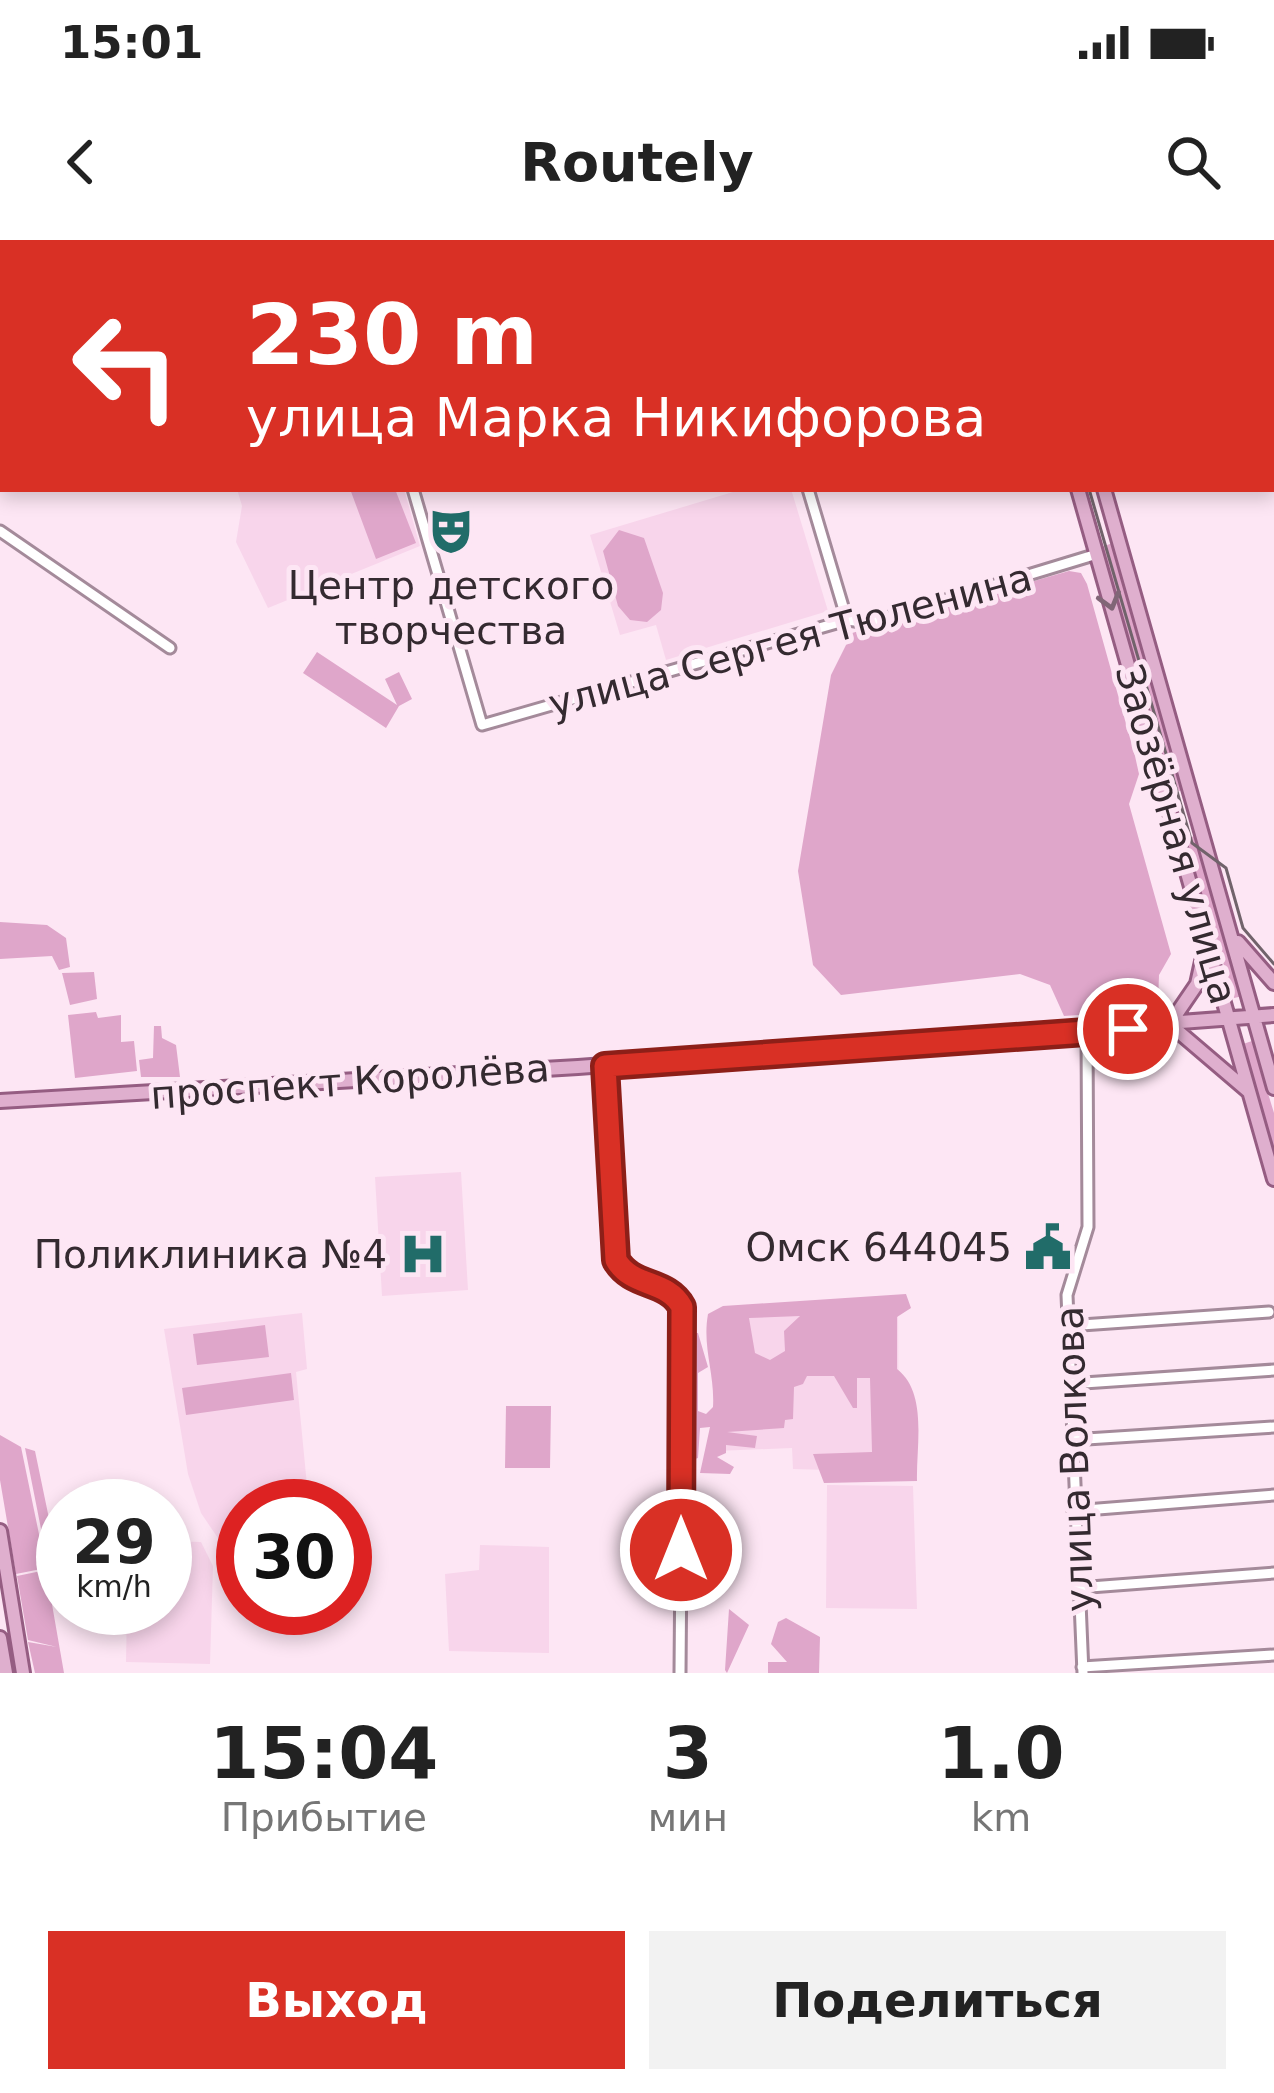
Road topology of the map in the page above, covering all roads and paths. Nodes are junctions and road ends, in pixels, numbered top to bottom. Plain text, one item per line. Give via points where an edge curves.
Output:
1 (414, 492) edge
2 (809, 492) edge
3 (1079, 492) edge
4 (1104, 492) edge
5 (0, 531) edge
6 (1097, 554) junction
7 (847, 620) junction
8 (170, 648) dead end
9 (1191, 792) junction
10 (1166, 799) junction
11 (1228, 925) junction
12 (1207, 939) junction
13 (1274, 983) edge
14 (1274, 1015) edge
15 (1254, 1017) junction
16 (1230, 1019) junction
17 (1169, 1025) junction
18 (1087, 1032) junction
19 (605, 1066) junction
20 (1274, 1088) edge
21 (1252, 1097) junction
22 (0, 1101) edge
23 (1274, 1179) edge
24 (1269, 1312) dead end
25 (1067, 1326) junction
26 (1274, 1370) edge
27 (1069, 1384) junction
28 (1274, 1427) edge
29 (1070, 1439) junction
30 (1274, 1495) edge
31 (1073, 1511) junction
32 (0, 1532) edge
33 (2, 1555) edge
34 (1274, 1573) edge
35 (1078, 1588) junction
36 (0, 1638) edge
37 (1274, 1655) edge
38 (1083, 1670) edge
39 (6, 1673) edge
40 (23, 1673) edge
41 (680, 1673) edge

1 - 7 street, улица Сергея Тюленина via 482,725
2 - 7 street
3 - 6 main road, Заозёрная улица
4 - 9 main road, Заозёрная улица
5 - 8 street
6 - 7 street, улица Сергея Тюленина via 869,623
6 -> 10 main road, Заозёрная улица
9 - 10 main road
9 - 11 main road, Заозёрная улица
10 - 12 main road, Заозёрная улица
11 - 13 main road
11 - 15 main road, Заозёрная улица
12 - 16 main road, Заозёрная улица
12 - 17 main road via 1197,984
14 - 15 main road, проспект Королёва
15 - 16 main road, проспект Королёва
15 - 20 main road, Заозёрная улица
16 - 17 main road, проспект Королёва
16 - 21 main road, Заозёрная улица
17 - 18 main road, проспект Королёва
17 - 21 main road via 1214,1056
18 - 19 main road, проспект Королёва
18 - 25 street, улица Волкова via 1088,1215 1068,1285
19 - 22 main road, проспект Королёва
19 - 41 street via 616,1260 635,1280 670,1292 683,1313
21 - 23 main road, Заозёрная улица
24 - 25 street
25 - 27 street, улица Волкова
26 - 27 street
27 - 29 street, улица Волкова
28 - 29 street
29 - 31 street, улица Волкова
30 - 31 street
31 - 35 street, улица Волкова
32 - 33 main road
33 - 40 main road
34 - 35 street
35 - 38 street, улица Волкова
36 - 39 main road
37 - 38 street

